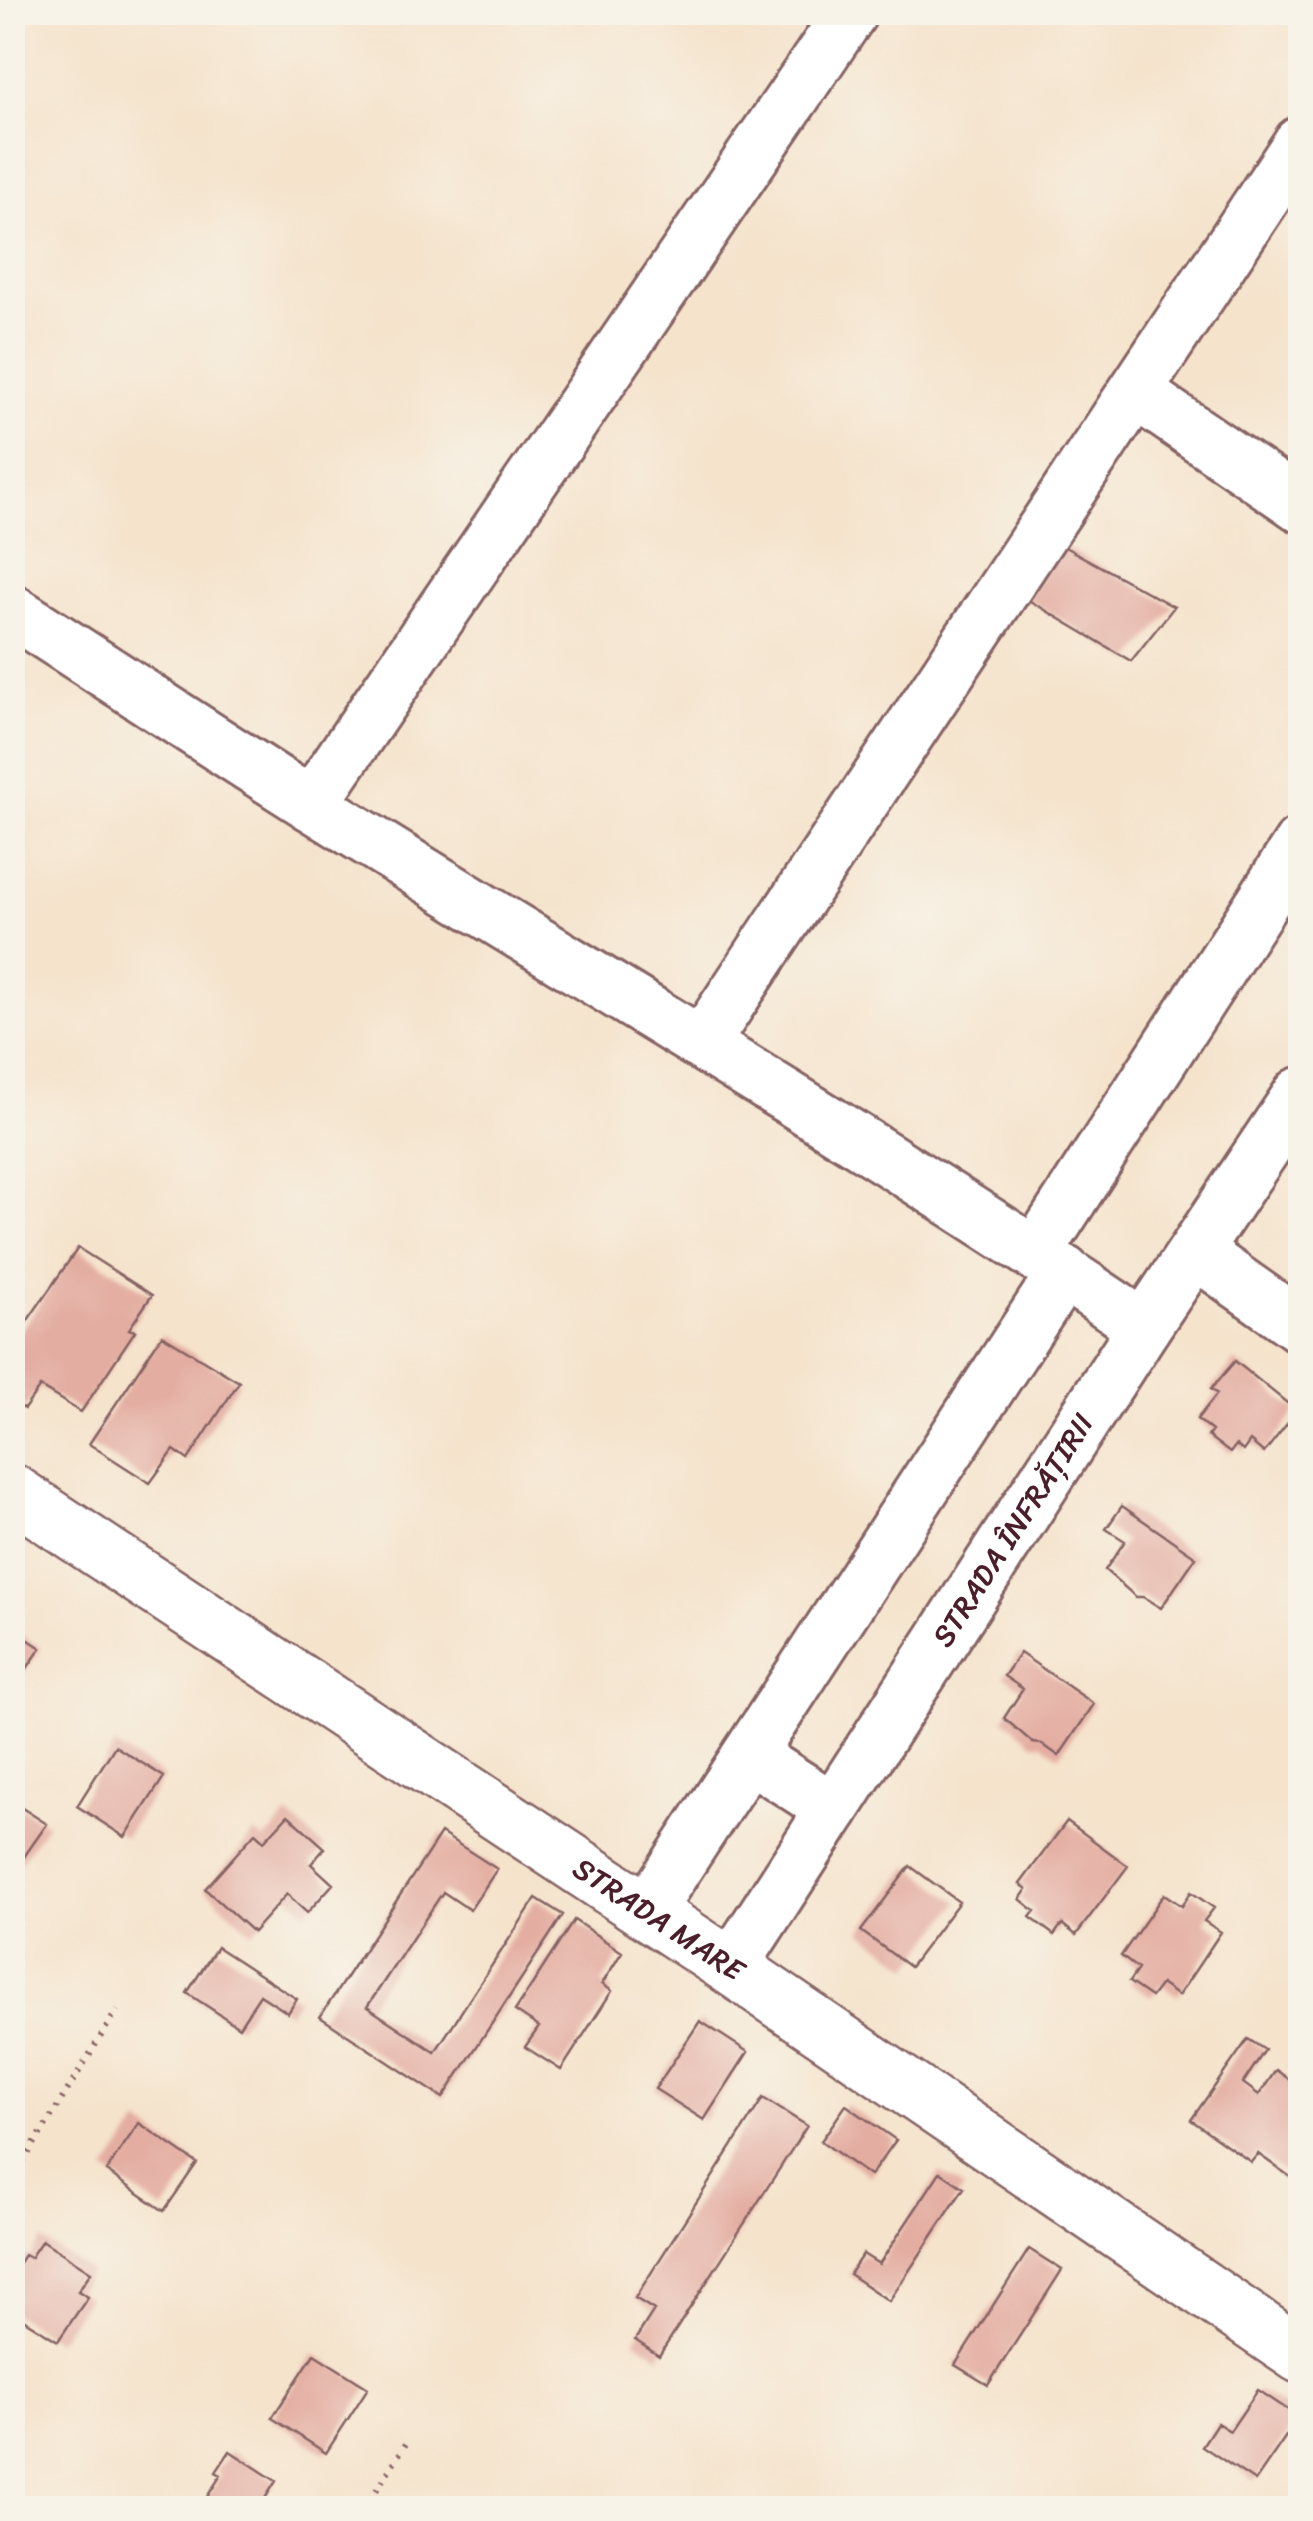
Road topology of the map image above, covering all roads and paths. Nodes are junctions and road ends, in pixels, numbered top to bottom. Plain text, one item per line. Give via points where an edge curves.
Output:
1 (851, 12) edge
2 (1300, 143) edge
3 (1137, 393) junction
4 (1300, 505) edge
5 (12, 611) edge
6 (311, 804) junction
7 (1300, 844) edge
8 (703, 1042) junction
9 (1300, 1094) edge
10 (1197, 1253) junction
11 (1050, 1263) junction
12 (1300, 1326) edge
13 (1144, 1327) junction
14 (12, 1492) edge
15 (749, 1756) junction
16 (833, 1809) junction
17 (647, 1911) junction
18 (731, 1966) junction
19 (118, 2010) dead end
20 (12, 2180) edge
21 (1300, 2356) edge
22 (409, 2439) dead end
23 (365, 2508) edge

1 - 6 street
2 - 3 street
3 - 4 street
3 - 8 street
5 - 6 street
6 - 8 street
7 - 11 street
8 - 11 street
9 - 10 street, STRADA ÎNFRĂȚIRII
10 - 12 street
10 - 13 street, STRADA ÎNFRĂȚIRII
11 - 13 street
11 - 15 street
13 - 16 street, STRADA ÎNFRĂȚIRII
14 - 17 street, STRADA MARE
15 - 16 street
15 - 17 street
16 - 18 street, STRADA ÎNFRĂȚIRII
17 - 18 street, STRADA MARE
18 - 21 street, STRADA MARE
19 - 20 path
22 - 23 path

